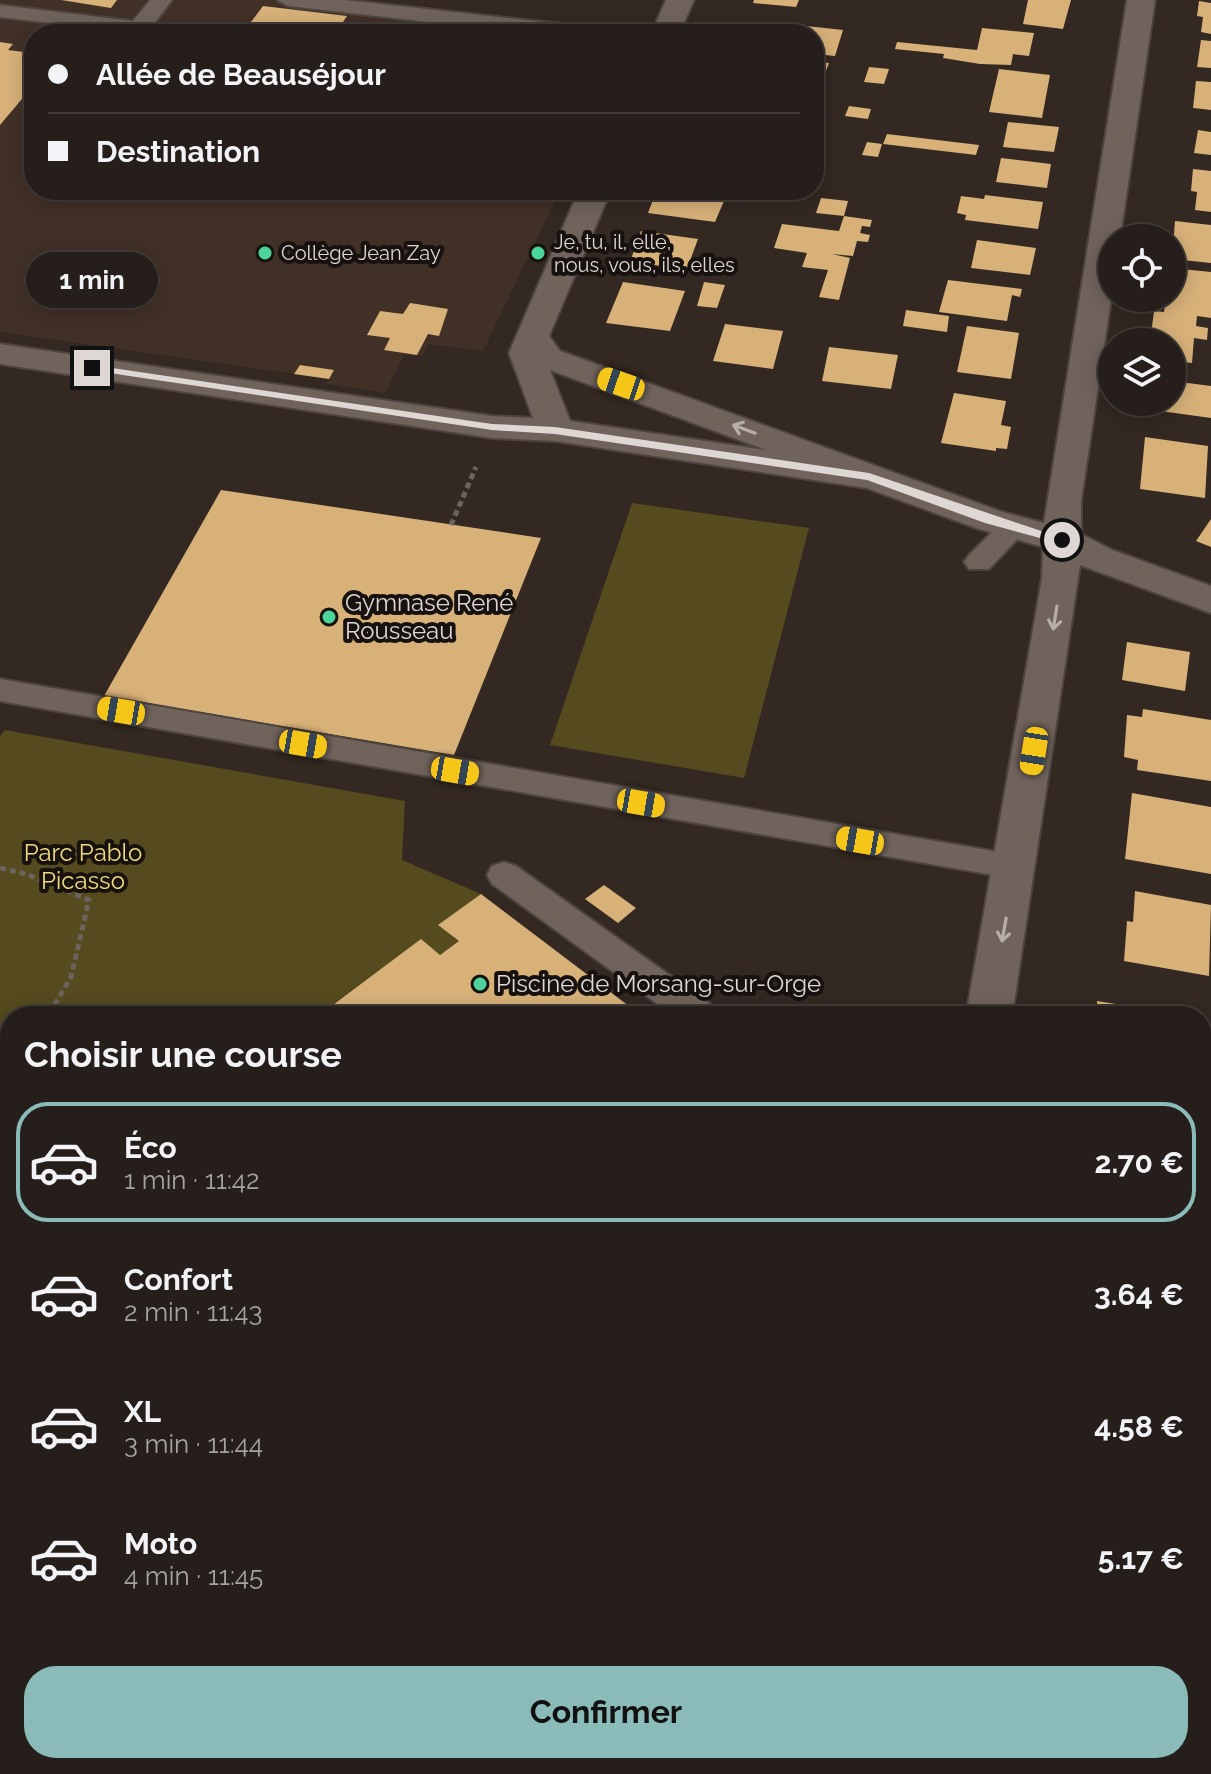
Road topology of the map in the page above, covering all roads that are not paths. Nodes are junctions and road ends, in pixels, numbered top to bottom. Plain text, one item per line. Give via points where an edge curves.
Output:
1 (161, 0) edge
2 (288, 0) edge
3 (680, 0) edge
4 (1141, 0) edge
5 (0, 11) edge
6 (106, 24) edge
7 (142, 24) edge
8 (501, 24) edge
9 (669, 24) edge
10 (591, 200) edge
11 (532, 336) junction
12 (0, 354) edge
13 (555, 430) junction
14 (869, 477) junction
15 (1013, 527) junction
16 (1062, 540) junction
17 (979, 562) dead end
18 (1211, 600) edge
19 (0, 690) edge
20 (1016, 867) junction
21 (504, 875) dead end
22 (686, 1006) edge
23 (991, 1006) edge

1 - 7 lane
2 - 8 lane
3 - 9 street
4 - 16 street via 1063,501
5 - 6 lane
10 - 11 street
11 - 13 street via 526,353
14 -> 11 street via 548,358
12 - 13 street via 492,427
13 - 14 street
14 - 15 street
15 - 16 street
15 - 17 lane
16 - 18 street
16 -> 20 street via 1061,578
19 - 20 lane
20 -> 23 street
21 - 22 lane

